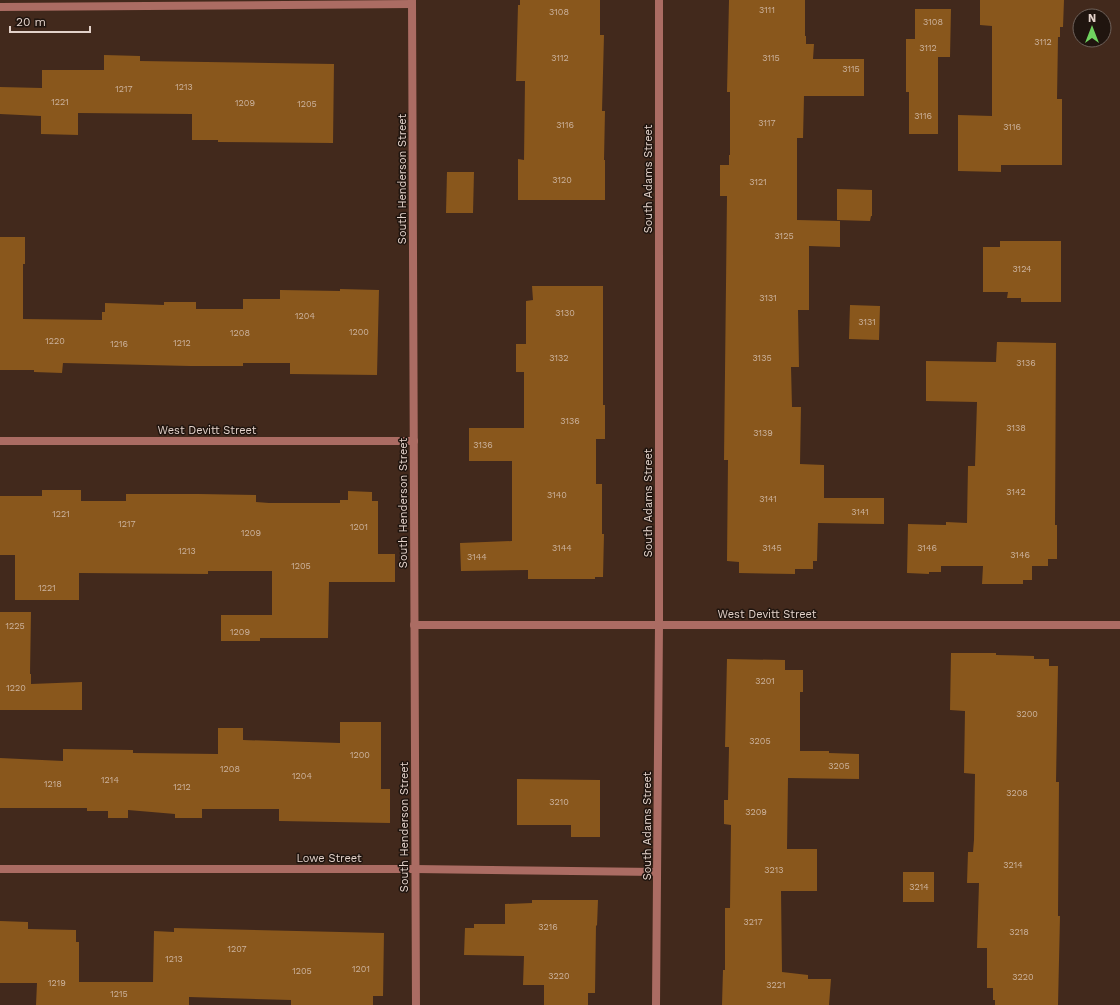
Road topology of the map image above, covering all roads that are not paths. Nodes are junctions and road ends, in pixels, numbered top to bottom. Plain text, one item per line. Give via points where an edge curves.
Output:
1 (659, 0) edge
2 (412, 2) edge
3 (0, 7) edge
4 (414, 440) junction
5 (0, 441) edge
6 (414, 625) junction
7 (659, 625) junction
8 (1120, 625) edge
9 (0, 869) edge
10 (415, 869) junction
11 (657, 872) junction
12 (416, 1005) edge
13 (656, 1005) edge

1 - 7 street, South Adams Street
2 - 3 street
2 - 4 street, South Henderson Street
4 - 5 street, West Devitt Street
4 - 6 street, South Henderson Street
6 - 7 street, West Devitt Street
6 - 10 street, South Henderson Street
7 - 8 street, West Devitt Street
7 - 11 street, South Adams Street
9 - 10 street, Lowe Street
10 - 11 street, Lowe Street
10 - 12 street, South Henderson Street
11 - 13 street, South Adams Street

